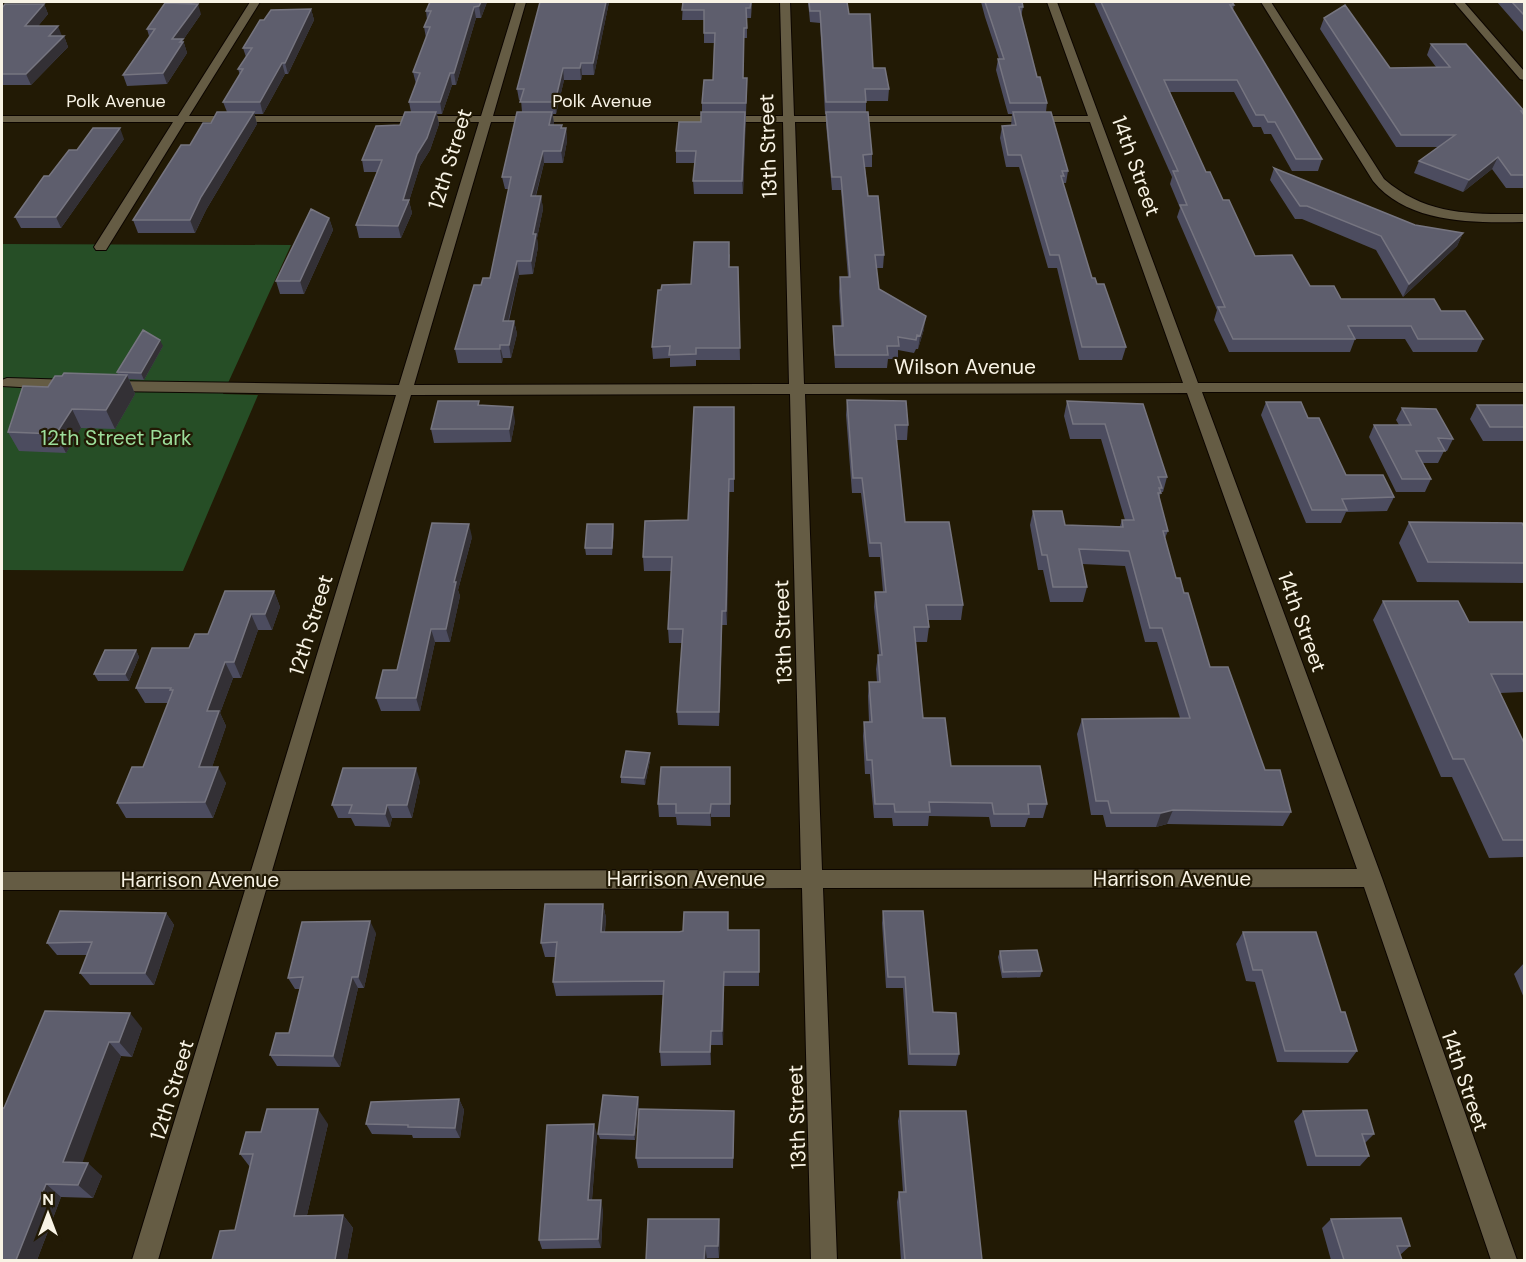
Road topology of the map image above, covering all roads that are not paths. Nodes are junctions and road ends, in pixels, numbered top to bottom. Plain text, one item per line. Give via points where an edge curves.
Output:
1 (255, 2) edge
2 (520, 2) edge
3 (785, 2) edge
4 (1052, 2) edge
5 (1266, 2) edge
6 (1459, 2) edge
7 (1524, 77) edge
8 (2, 119) edge
9 (180, 119) junction
10 (486, 119) junction
11 (789, 119) junction
12 (1095, 119) junction
13 (1524, 219) edge
14 (101, 247) dead end
15 (7, 383) dead end
16 (1524, 387) edge
17 (798, 388) junction
18 (1193, 388) junction
19 (405, 390) junction
20 (1371, 878) junction
21 (813, 879) junction
22 (258, 880) junction
23 (2, 881) edge
24 (144, 1260) edge
25 (824, 1260) edge
26 (1504, 1260) edge

1 - 9 street
2 - 10 street, 12th Street
3 - 11 street, 13th Street
4 - 12 street, 14th Street
5 - 13 street via 1391,194 1413,206 1468,219
6 - 7 street
8 - 9 street, Polk Avenue
9 - 10 street, Polk Avenue
9 - 14 street
10 - 11 street, Polk Avenue
10 - 19 street, 12th Street
11 - 12 street, Polk Avenue
11 - 17 street, 13th Street
12 - 18 street, 14th Street
15 - 19 street, Wilson Avenue
16 - 18 street, Wilson Avenue
17 - 18 street, Wilson Avenue
17 - 19 street, Wilson Avenue
17 - 21 street, 13th Street
18 - 20 street, 14th Street
19 - 22 street, 12th Street
20 - 21 street, Harrison Avenue
20 - 26 street, 14th Street
21 - 22 street, Harrison Avenue
21 - 25 street, 13th Street
22 - 23 street, Harrison Avenue
22 - 24 street, 12th Street

